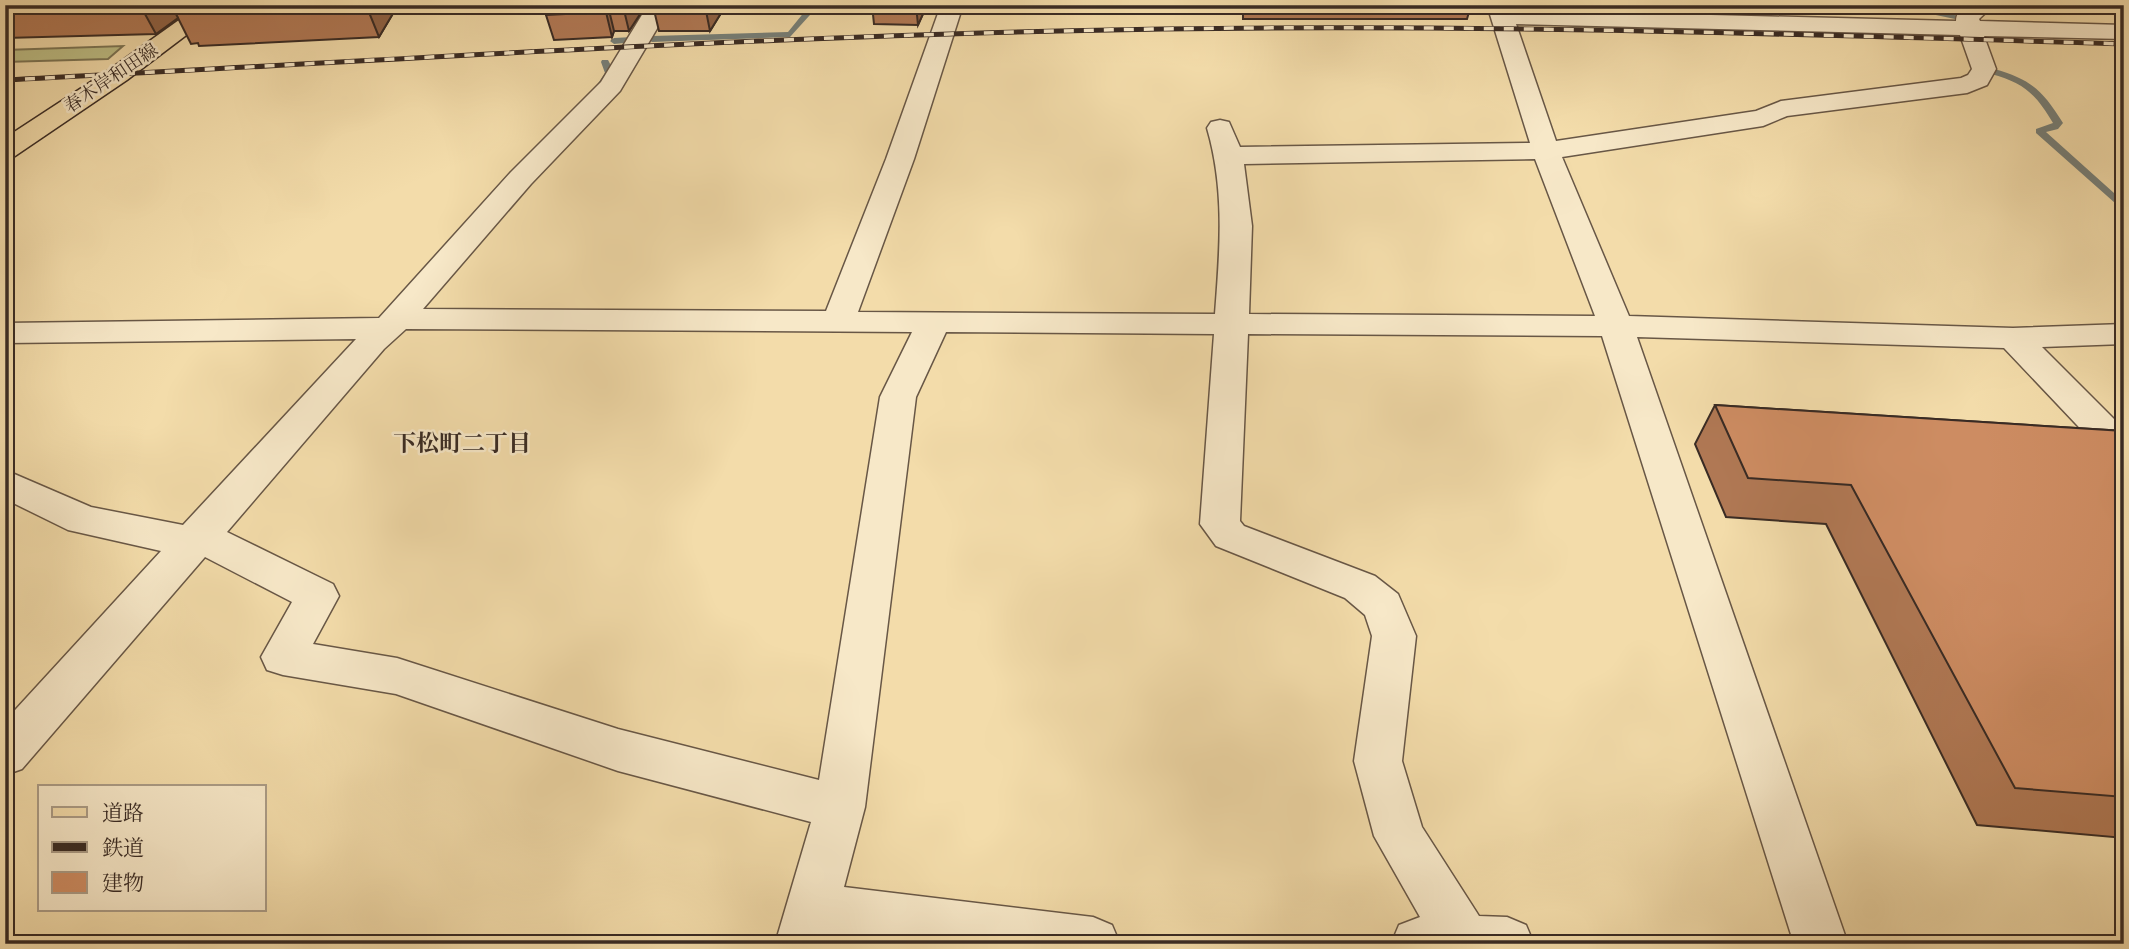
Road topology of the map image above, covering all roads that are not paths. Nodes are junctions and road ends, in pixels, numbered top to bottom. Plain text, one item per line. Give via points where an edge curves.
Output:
1 (215, 5) edge
2 (660, 5) edge
3 (952, 5) edge
4 (1976, 16) edge
5 (1503, 22) edge
6 (2124, 32) edge
7 (1540, 43) dead end
8 (1950, 52) dead end
9 (1977, 53) junction
10 (2004, 54) dead end
11 (5, 150) edge
12 (1546, 151) junction
13 (838, 322) junction
14 (933, 322) junction
15 (391, 323) junction
16 (1234, 325) junction
17 (1616, 326) junction
18 (5, 333) edge
19 (2124, 334) edge
20 (2013, 338) junction
21 (2122, 448) edge
22 (5, 483) edge
23 (195, 538) junction
24 (5, 754) edge
25 (840, 807) junction
26 (807, 926) edge
27 (1463, 943) edge
28 (1093, 944) edge
29 (1821, 944) edge

1 - 11 main road, 春木岸和田線
2 - 15 street via 611,86
3 - 13 street
4 - 5 street
4 - 6 street
4 - 9 street
5 - 7 street
5 - 12 street
8 - 9 street
9 - 10 street
9 - 12 street via 1984,69 1978,80 1967,85 1782,109 1763,118
12 - 16 street via 1225,142 1237,226
12 - 17 street
13 - 14 street
13 - 15 street
14 - 16 street
14 - 25 street via 898,397
15 - 18 street
15 - 23 street
16 - 17 street
16 - 27 street via 1220,524 1230,537 1360,587 1382,606 1394,636 1378,761 1399,836
17 - 20 street
17 - 29 street
19 - 20 street
20 - 21 street
22 - 23 street via 82,520
23 - 24 street
23 - 25 street via 318,596 283,657 397,676 618,750
25 - 26 street
26 - 28 street

